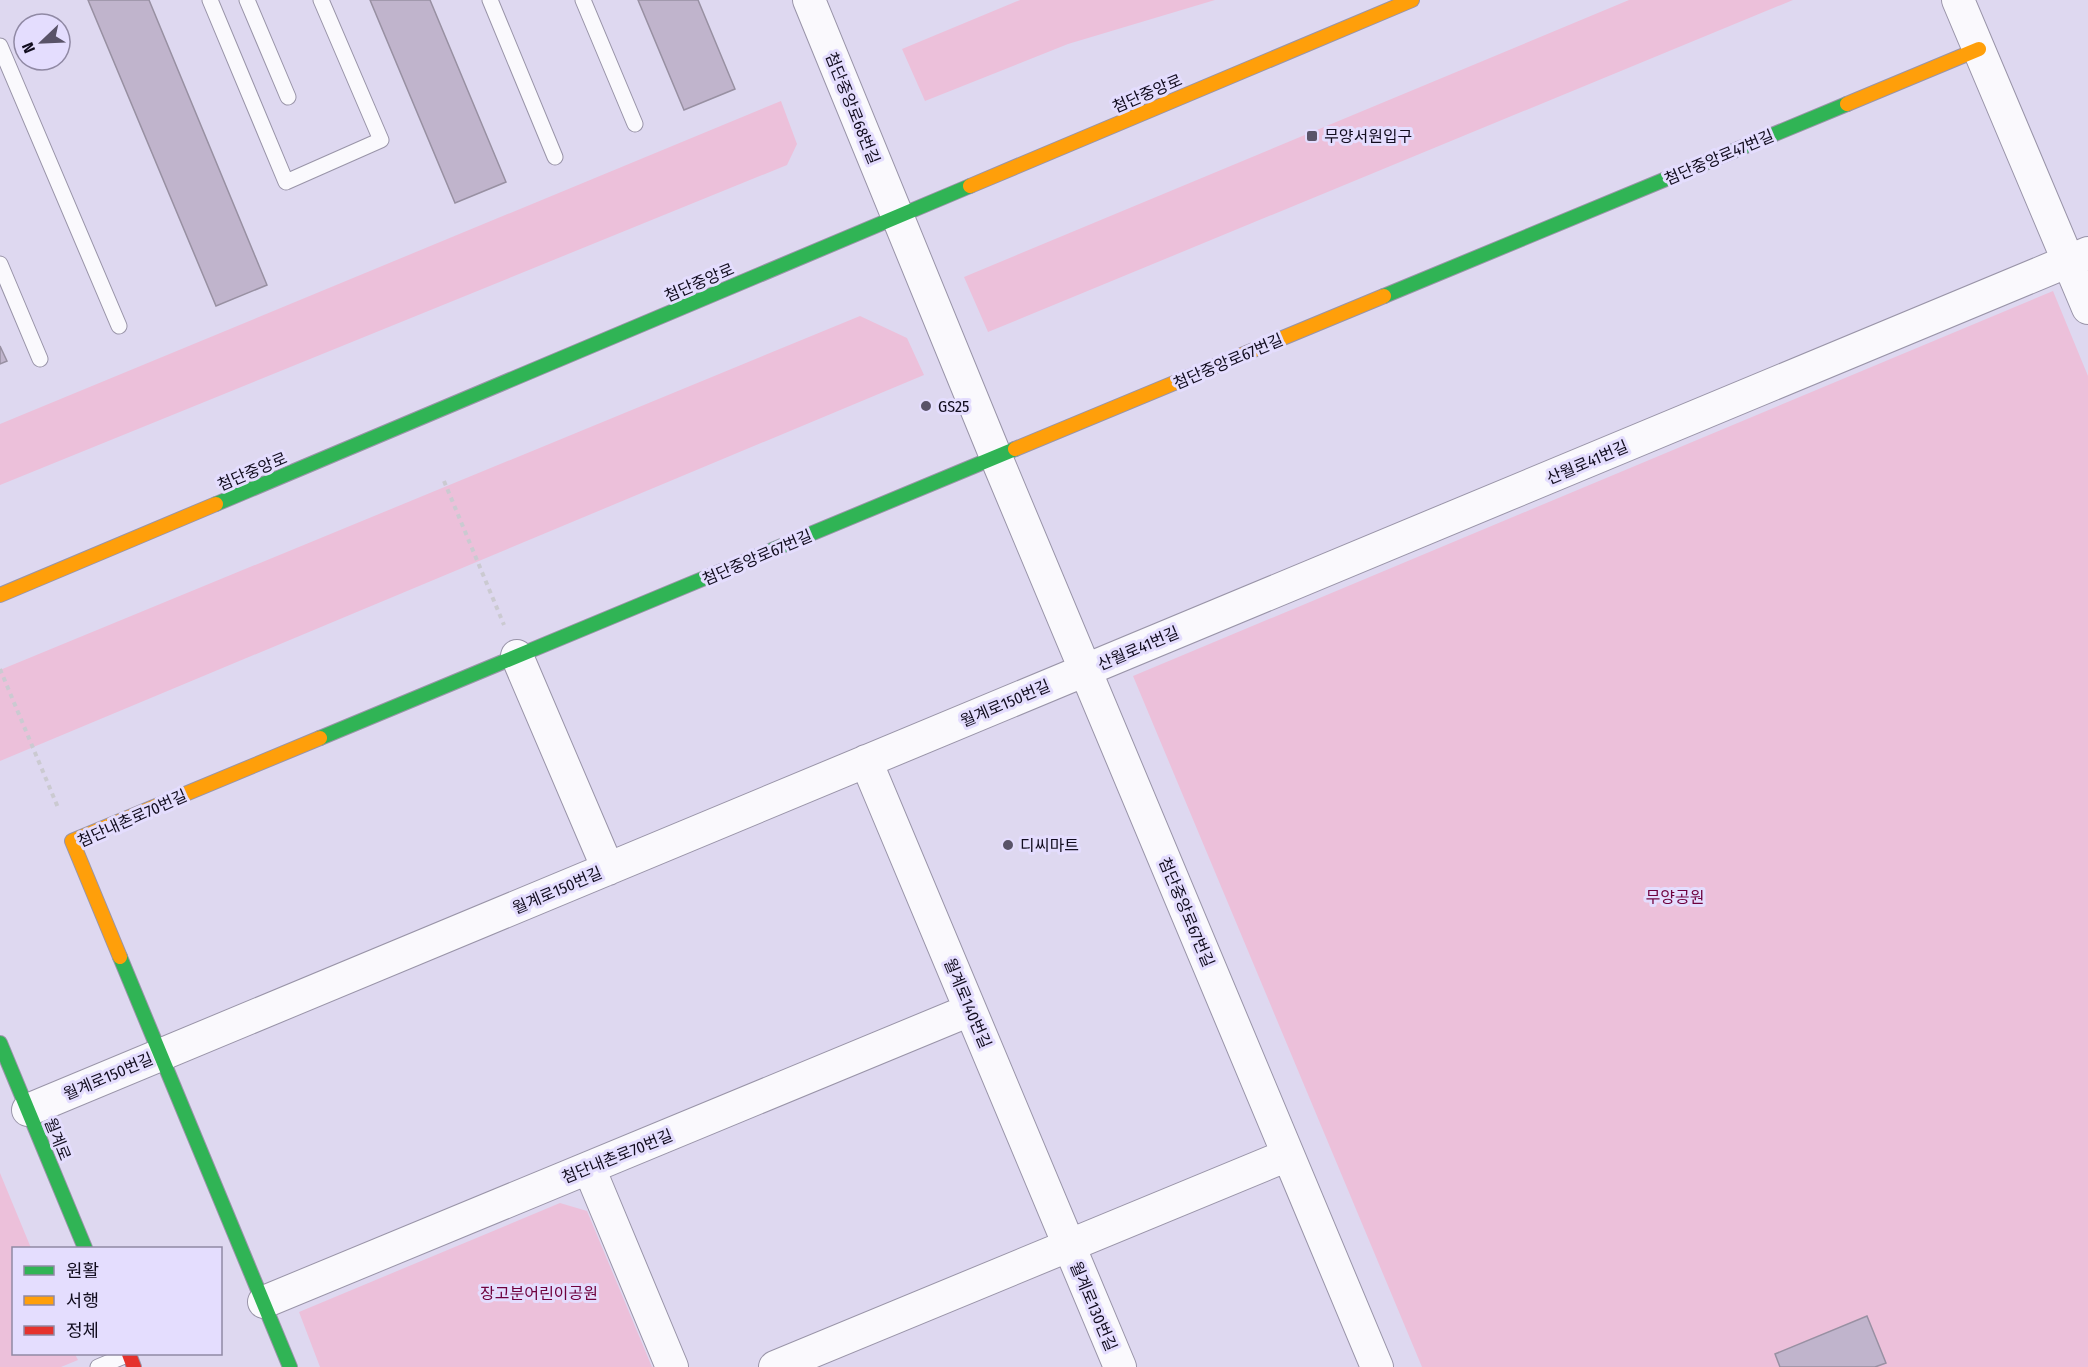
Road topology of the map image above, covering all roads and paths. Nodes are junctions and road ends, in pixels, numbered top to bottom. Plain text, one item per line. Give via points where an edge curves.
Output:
1 (210, 0) edge
2 (247, 0) edge
3 (321, 0) edge
4 (490, 0) edge
5 (583, 0) edge
6 (809, 0) edge
7 (1412, 0) edge
8 (1958, 0) edge
9 (0, 46) edge
10 (1979, 50) junction
11 (288, 97) dead end
12 (635, 124) dead end
13 (555, 157) dead end
14 (897, 216) junction
15 (2078, 257) edge
16 (0, 264) edge
17 (1460, 265) joint
18 (2088, 308) edge
19 (119, 326) dead end
20 (40, 359) dead end
21 (996, 457) junction
22 (444, 481) dead end
23 (0, 595) edge
24 (517, 656) junction
25 (0, 669) edge
26 (1085, 670) junction
27 (866, 762) junction
28 (72, 841) junction
29 (608, 869) junction
30 (970, 1010) junction
31 (0, 1043) edge
32 (160, 1054) junction
33 (28, 1110) junction
34 (1288, 1155) junction
35 (589, 1168) junction
36 (1068, 1245) junction
37 (85, 1247) edge
38 (264, 1302) junction
39 (127, 1355) edge
40 (98, 1367) edge
41 (290, 1367) edge
42 (672, 1367) edge
43 (775, 1367) edge
44 (1120, 1367) edge
45 (1377, 1367) edge

1 - 3 lane via 286,182 381,140
2 - 11 lane
4 - 13 lane
5 - 12 lane
6 - 14 street, 첨단중앙로68번길
7 - 14 street, 첨단중앙로
8 - 10 street
9 - 19 lane
10 - 15 street
10 - 17 street, 첨단중앙로47번길
14 - 21 street, 첨단중앙로67번길
14 - 23 street, 첨단중앙로
15 - 18 street
15 - 26 street, 산월로41번길
16 - 20 lane
17 - 21 street, 첨단중앙로67번길
21 - 24 street, 첨단중앙로67번길
21 - 26 street, 첨단중앙로67번길
22 - 24 path
24 - 28 street, 첨단내촌로70번길
24 - 29 street
25 - 28 path
26 - 27 street, 월계로150번길
26 - 34 street, 첨단중앙로67번길
27 - 29 street, 월계로150번길
27 - 30 street, 월계로140번길
28 - 32 street, 첨단내촌로70번길
29 - 32 street, 월계로150번길
30 - 35 street, 첨단내촌로70번길
30 - 36 street, 월계로140번길
31 - 33 street, 월계로
32 - 33 street, 월계로150번길
32 - 38 street, 첨단내촌로70번길
33 - 37 street, 월계로
34 - 36 street
34 - 45 street, 첨단중앙로67번길
35 - 38 street, 첨단내촌로70번길
35 - 42 street
36 - 43 street
36 - 44 street, 월계로130번길
38 - 41 street, 첨단내촌로70번길
39 - 40 lane

